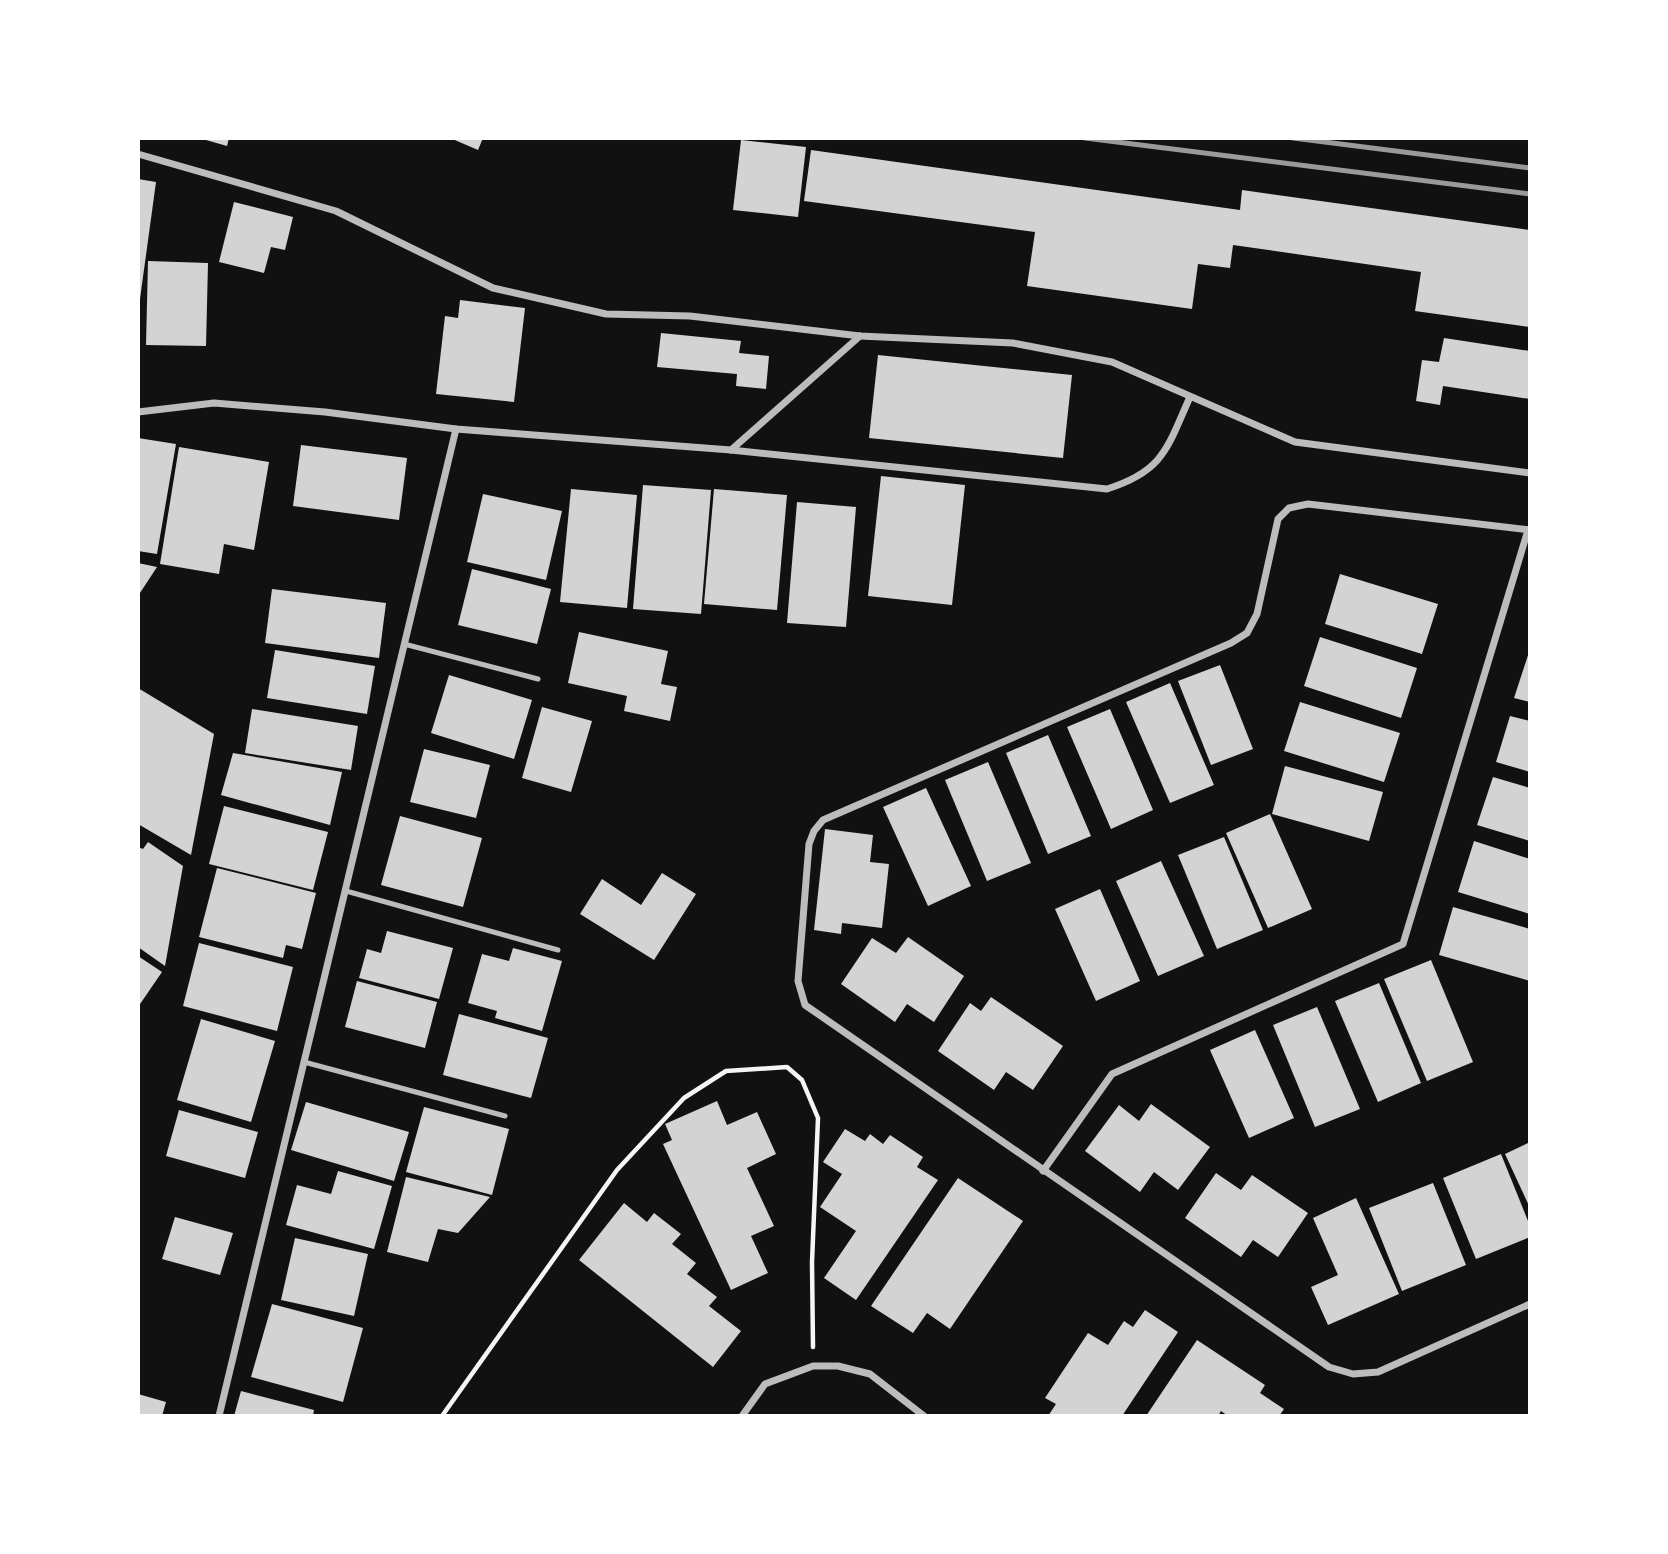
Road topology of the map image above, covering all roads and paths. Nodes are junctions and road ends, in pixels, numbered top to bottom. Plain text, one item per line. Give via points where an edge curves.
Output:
1 (138, 154) edge
2 (860, 336) junction
3 (1190, 397) junction
4 (138, 412) edge
5 (456, 429) junction
6 (731, 450) junction
7 (1530, 473) edge
8 (1529, 530) edge
9 (404, 644) junction
10 (538, 679) dead end
11 (346, 891) junction
12 (558, 950) dead end
13 (303, 1062) junction
14 (505, 1115) dead end
15 (1043, 1171) junction
16 (1530, 1304) edge
17 (813, 1366) junction
18 (219, 1416) edge
19 (442, 1416) edge
20 (742, 1416) edge
21 (924, 1416) edge

1 - 2 street via 336,211 493,288 606,314 690,316
2 - 3 street via 1013,343 1112,362
2 - 6 street
3 - 6 street via 1154,467 1107,489
3 - 7 street via 1295,442
4 - 5 street via 214,403
5 - 6 street
5 - 9 street
8 - 15 street via 1403,944 1112,1074
8 - 15 street via 1308,504 1289,508 1278,519 1257,614 1247,633 823,821 814,831 809,844 798,981 805,1005
9 - 10 lane
9 - 11 street
11 - 12 lane
11 - 13 street
13 - 14 lane
13 - 18 street
15 - 16 street via 1329,1367 1353,1374 1378,1372
17 - 19 path via 818,1118 802,1080 787,1067 726,1071 684,1098 617,1170
17 - 20 street via 765,1384
17 - 21 street via 870,1374

